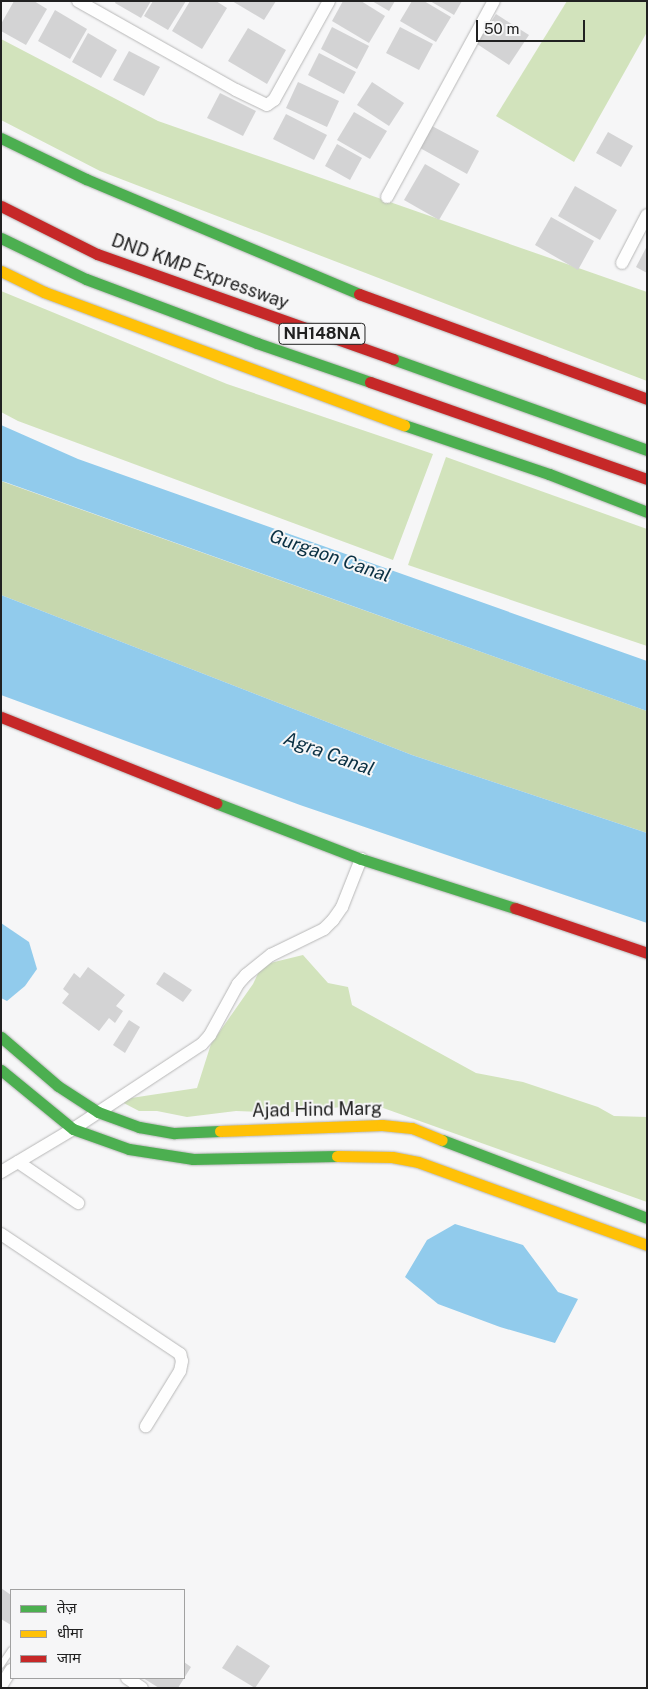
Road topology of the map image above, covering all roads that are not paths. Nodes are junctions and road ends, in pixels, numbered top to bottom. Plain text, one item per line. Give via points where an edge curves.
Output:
1 (78, 1) edge
2 (329, 1) edge
3 (494, 1) edge
4 (1, 138) edge
5 (387, 197) dead end
6 (1, 206) edge
7 (647, 216) edge
8 (1, 238) edge
9 (622, 262) dead end
10 (1, 271) edge
11 (647, 399) edge
12 (647, 450) edge
13 (647, 480) edge
14 (647, 512) edge
15 (1, 717) edge
16 (361, 859) junction
17 (647, 953) edge
18 (1, 1037) edge
19 (1, 1070) edge
20 (98, 1112) junction
21 (73, 1130) junction
22 (18, 1162) junction
23 (1, 1172) edge
24 (78, 1203) dead end
25 (647, 1218) edge
26 (1, 1234) edge
27 (647, 1245) edge
28 (146, 1426) dead end
29 (10, 1652) edge
30 (1, 1665) edge
31 (10, 1672) edge
32 (128, 1679) edge
33 (1, 1686) edge
34 (142, 1688) edge

1 - 2 street via 267,105 274,100
3 - 5 street
4 - 11 main road via 86,179 332,284
6 - 12 main road, DND KMP Expressway / NH148NA via 97,254
7 - 9 street
8 - 13 main road, NH148NA via 86,279 258,344 427,400
10 - 14 main road via 44,292 330,399 549,474
15 - 16 main road
16 - 17 main road via 531,912
16 - 20 street via 342,907 324,929 271,956 246,975 202,1044
18 - 20 main road, Ajad Hind Marg via 58,1086
19 - 21 main road
20 - 21 street
20 - 25 main road, Ajad Hind Marg via 139,1128 174,1133 382,1125 412,1128
21 - 22 street
21 - 27 main road via 129,1149 193,1159 392,1156 418,1162
22 - 23 street
22 - 24 street
26 - 28 street via 180,1354 180,1370
29 - 30 lane
31 - 33 street
32 - 34 street

